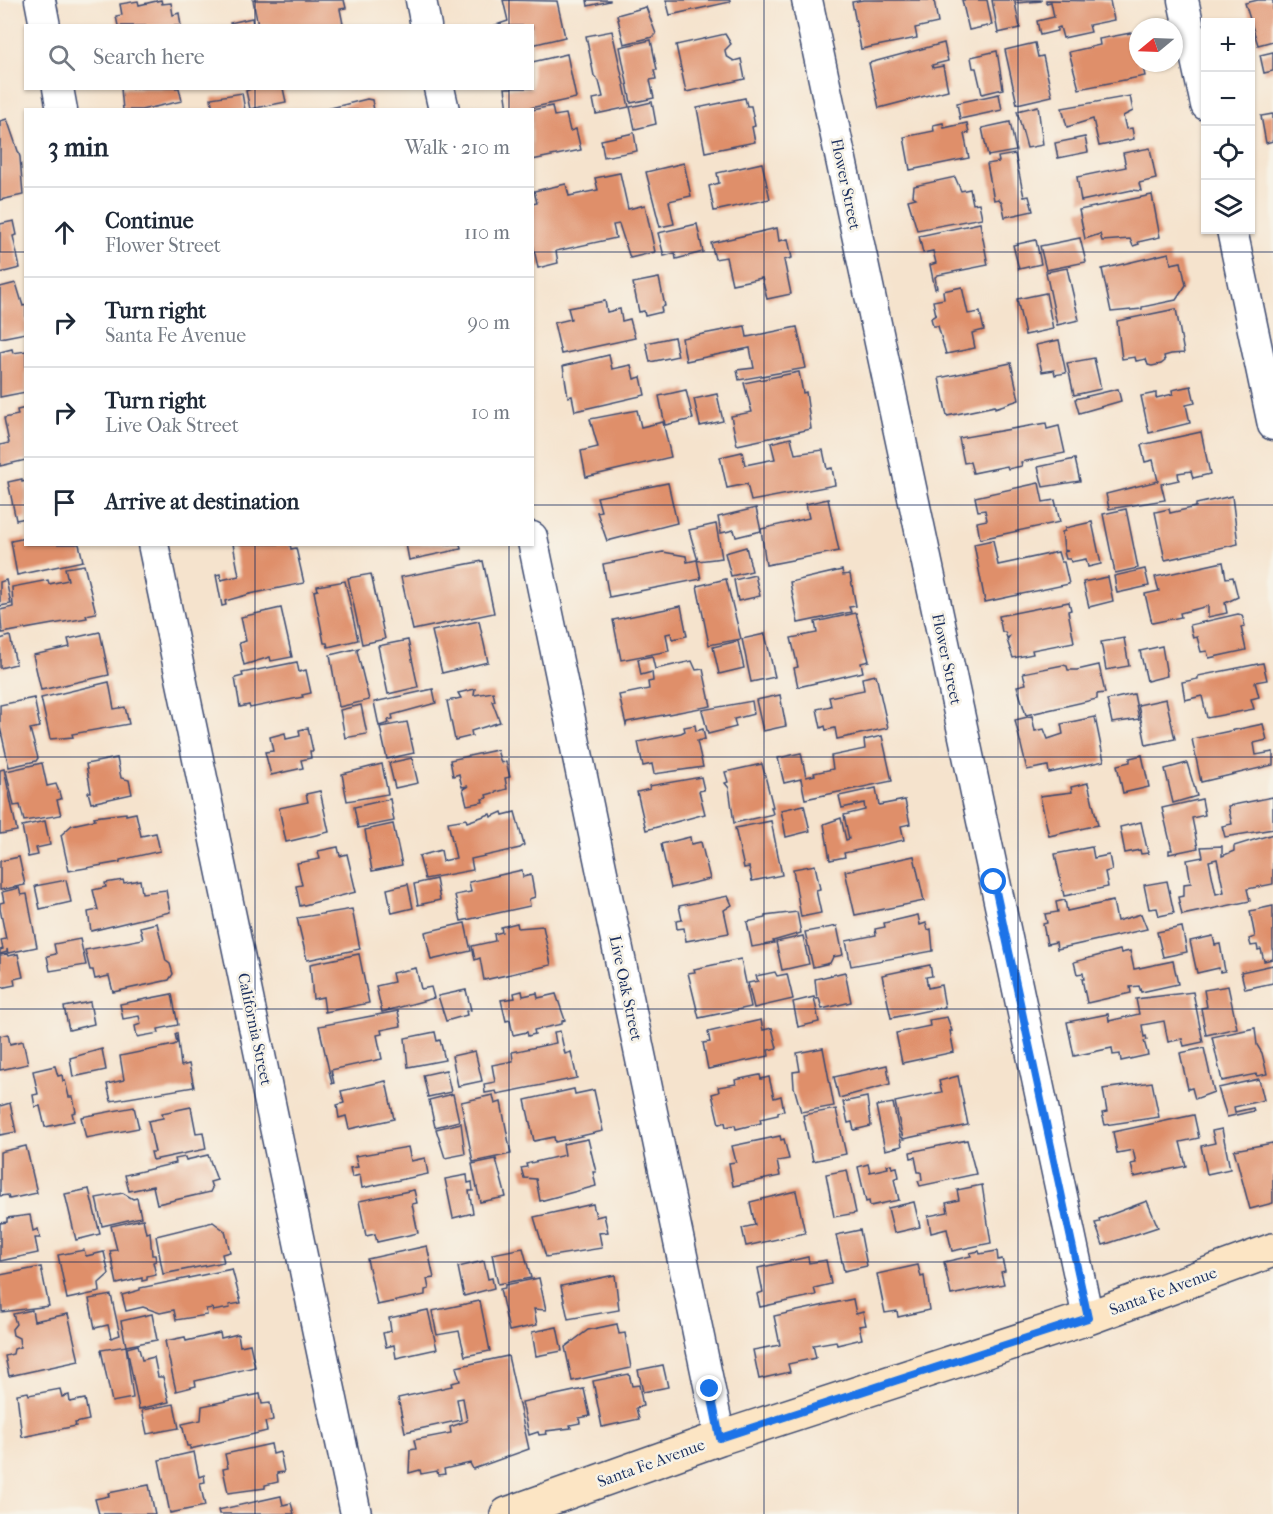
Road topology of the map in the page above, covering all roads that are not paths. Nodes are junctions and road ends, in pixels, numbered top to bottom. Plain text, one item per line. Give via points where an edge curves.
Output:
1 (40, 0) edge
2 (421, 0) edge
3 (807, 0) edge
4 (1183, 0) edge
5 (45, 24) edge
6 (426, 24) edge
7 (1201, 82) edge
8 (58, 90) edge
9 (439, 90) edge
10 (63, 108) edge
11 (444, 108) edge
12 (1233, 234) edge
13 (1273, 425) edge
14 (153, 546) edge
15 (534, 546) edge
16 (1273, 1250) edge
17 (1088, 1318) junction
18 (720, 1438) junction
19 (356, 1514) edge
20 (507, 1514) edge

1 - 5 street
2 - 6 street
3 - 17 street, Flower Street
4 - 7 street
8 - 10 street
9 - 11 street
12 - 13 street
14 - 19 street, California Street
15 - 18 street, Live Oak Street
16 - 17 main road, Santa Fe Avenue
17 - 18 main road, Santa Fe Avenue
18 - 20 main road, Santa Fe Avenue

